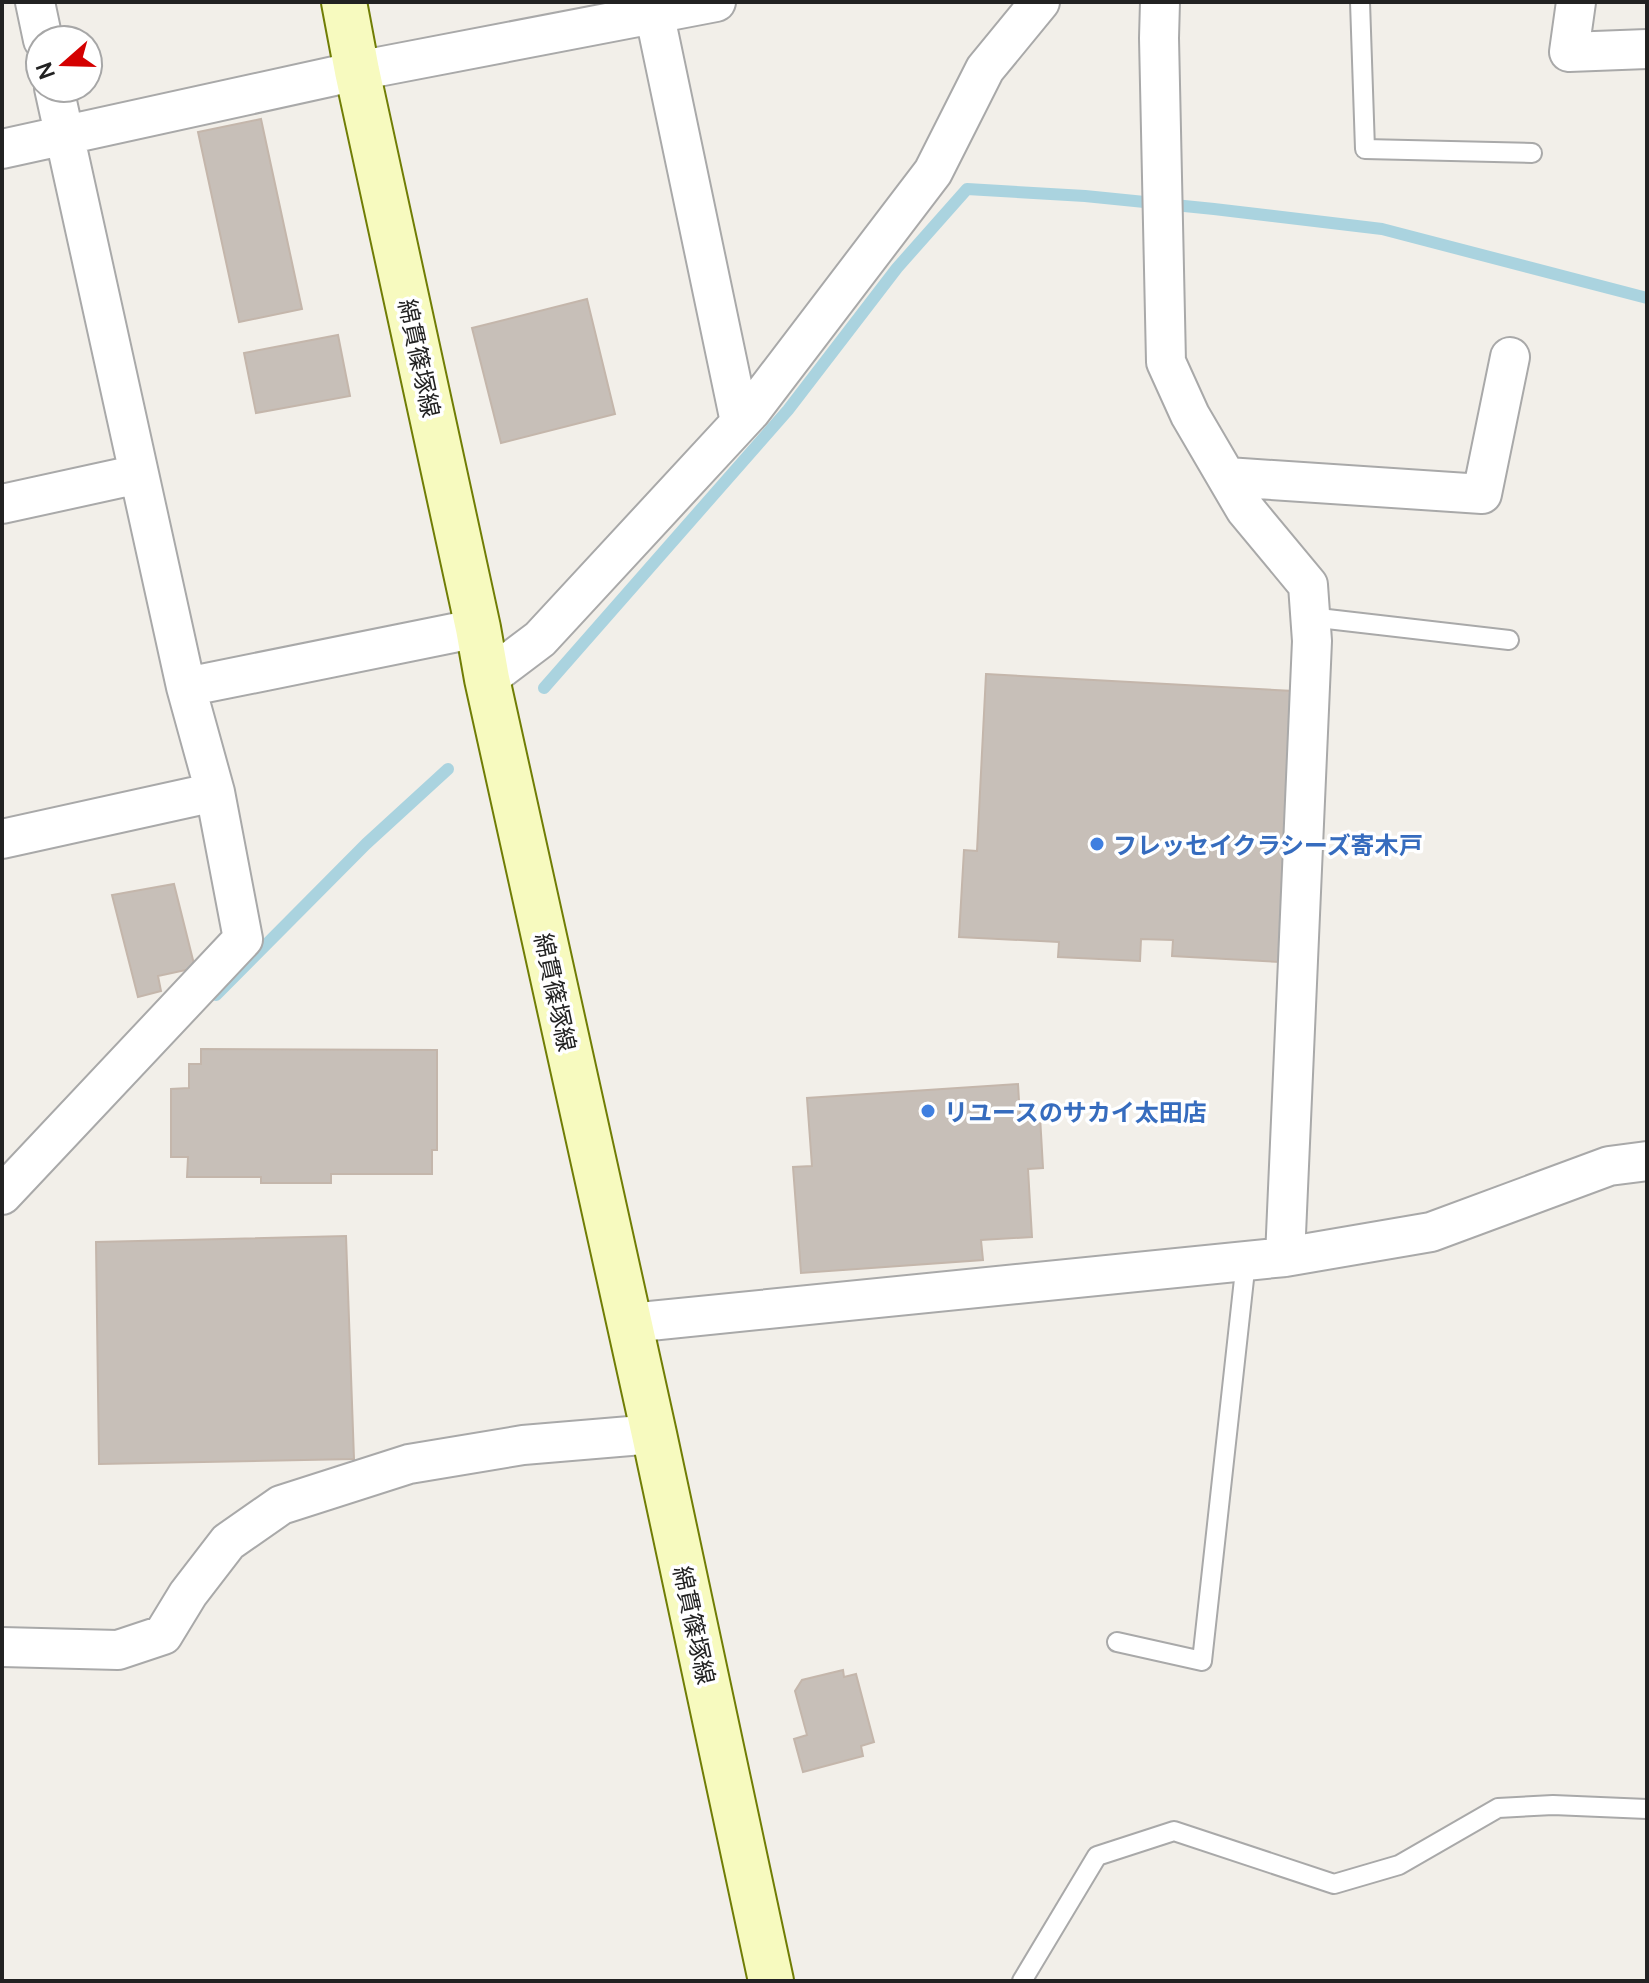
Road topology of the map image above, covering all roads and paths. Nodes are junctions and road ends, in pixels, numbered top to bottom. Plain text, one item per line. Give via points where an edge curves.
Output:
1 (35, 2) edge
2 (344, 2) edge
3 (716, 2) edge
4 (1040, 2) edge
5 (1160, 2) edge
6 (1360, 2) edge
7 (1576, 2) edge
8 (653, 8) edge
9 (40, 24) edge
10 (1647, 49) edge
11 (357, 71) junction
12 (58, 104) edge
13 (65, 134) junction
14 (2, 149) edge
15 (1532, 153) dead end
16 (1510, 357) dead end
17 (740, 422) junction
18 (139, 474) junction
19 (1227, 477) junction
20 (2, 504) edge
21 (1310, 617) junction
22 (478, 628) junction
23 (1509, 640) dead end
24 (487, 679) junction
25 (186, 687) junction
26 (215, 792) junction
27 (2, 839) edge
28 (1647, 1161) edge
29 (2, 1195) edge
30 (1285, 1257) junction
31 (1246, 1261) junction
32 (630, 1323) junction
33 (654, 1434) junction
34 (1117, 1642) dead end
35 (2, 1647) edge
36 (1647, 1809) edge
37 (771, 1981) edge
38 (1022, 1981) edge

1 - 9 street
2 - 11 main road, 綿貫篠塚線
3 - 8 street
4 - 17 street via 985,69 933,172
5 - 19 street via 1166,362
6 - 15 lane via 1365,149
7 - 10 street via 1569,52
8 - 11 street
8 - 17 street
11 - 13 street
11 - 22 main road, 綿貫篠塚線
12 - 13 street
13 - 14 street
13 - 18 street
16 - 19 street via 1482,494
17 - 24 street via 540,639
18 - 20 street
18 - 25 street
19 - 21 street via 1245,509 1308,585
21 - 23 lane
21 - 30 street
22 - 24 main road, 綿貫篠塚線
22 - 25 street
24 - 32 main road, 綿貫篠塚線
25 - 26 street
26 - 27 street
26 - 29 street via 243,939
28 - 30 street via 1609,1166 1431,1232
30 - 31 street
31 - 32 street
31 - 34 lane via 1202,1661
32 - 33 main road, 綿貫篠塚線
33 - 35 street via 523,1445 409,1464 281,1505 228,1542 163,1635 118,1650
33 - 37 main road, 綿貫篠塚線
36 - 38 lane via 1498,1808 1399,1865 1334,1884 1174,1831 1097,1856

